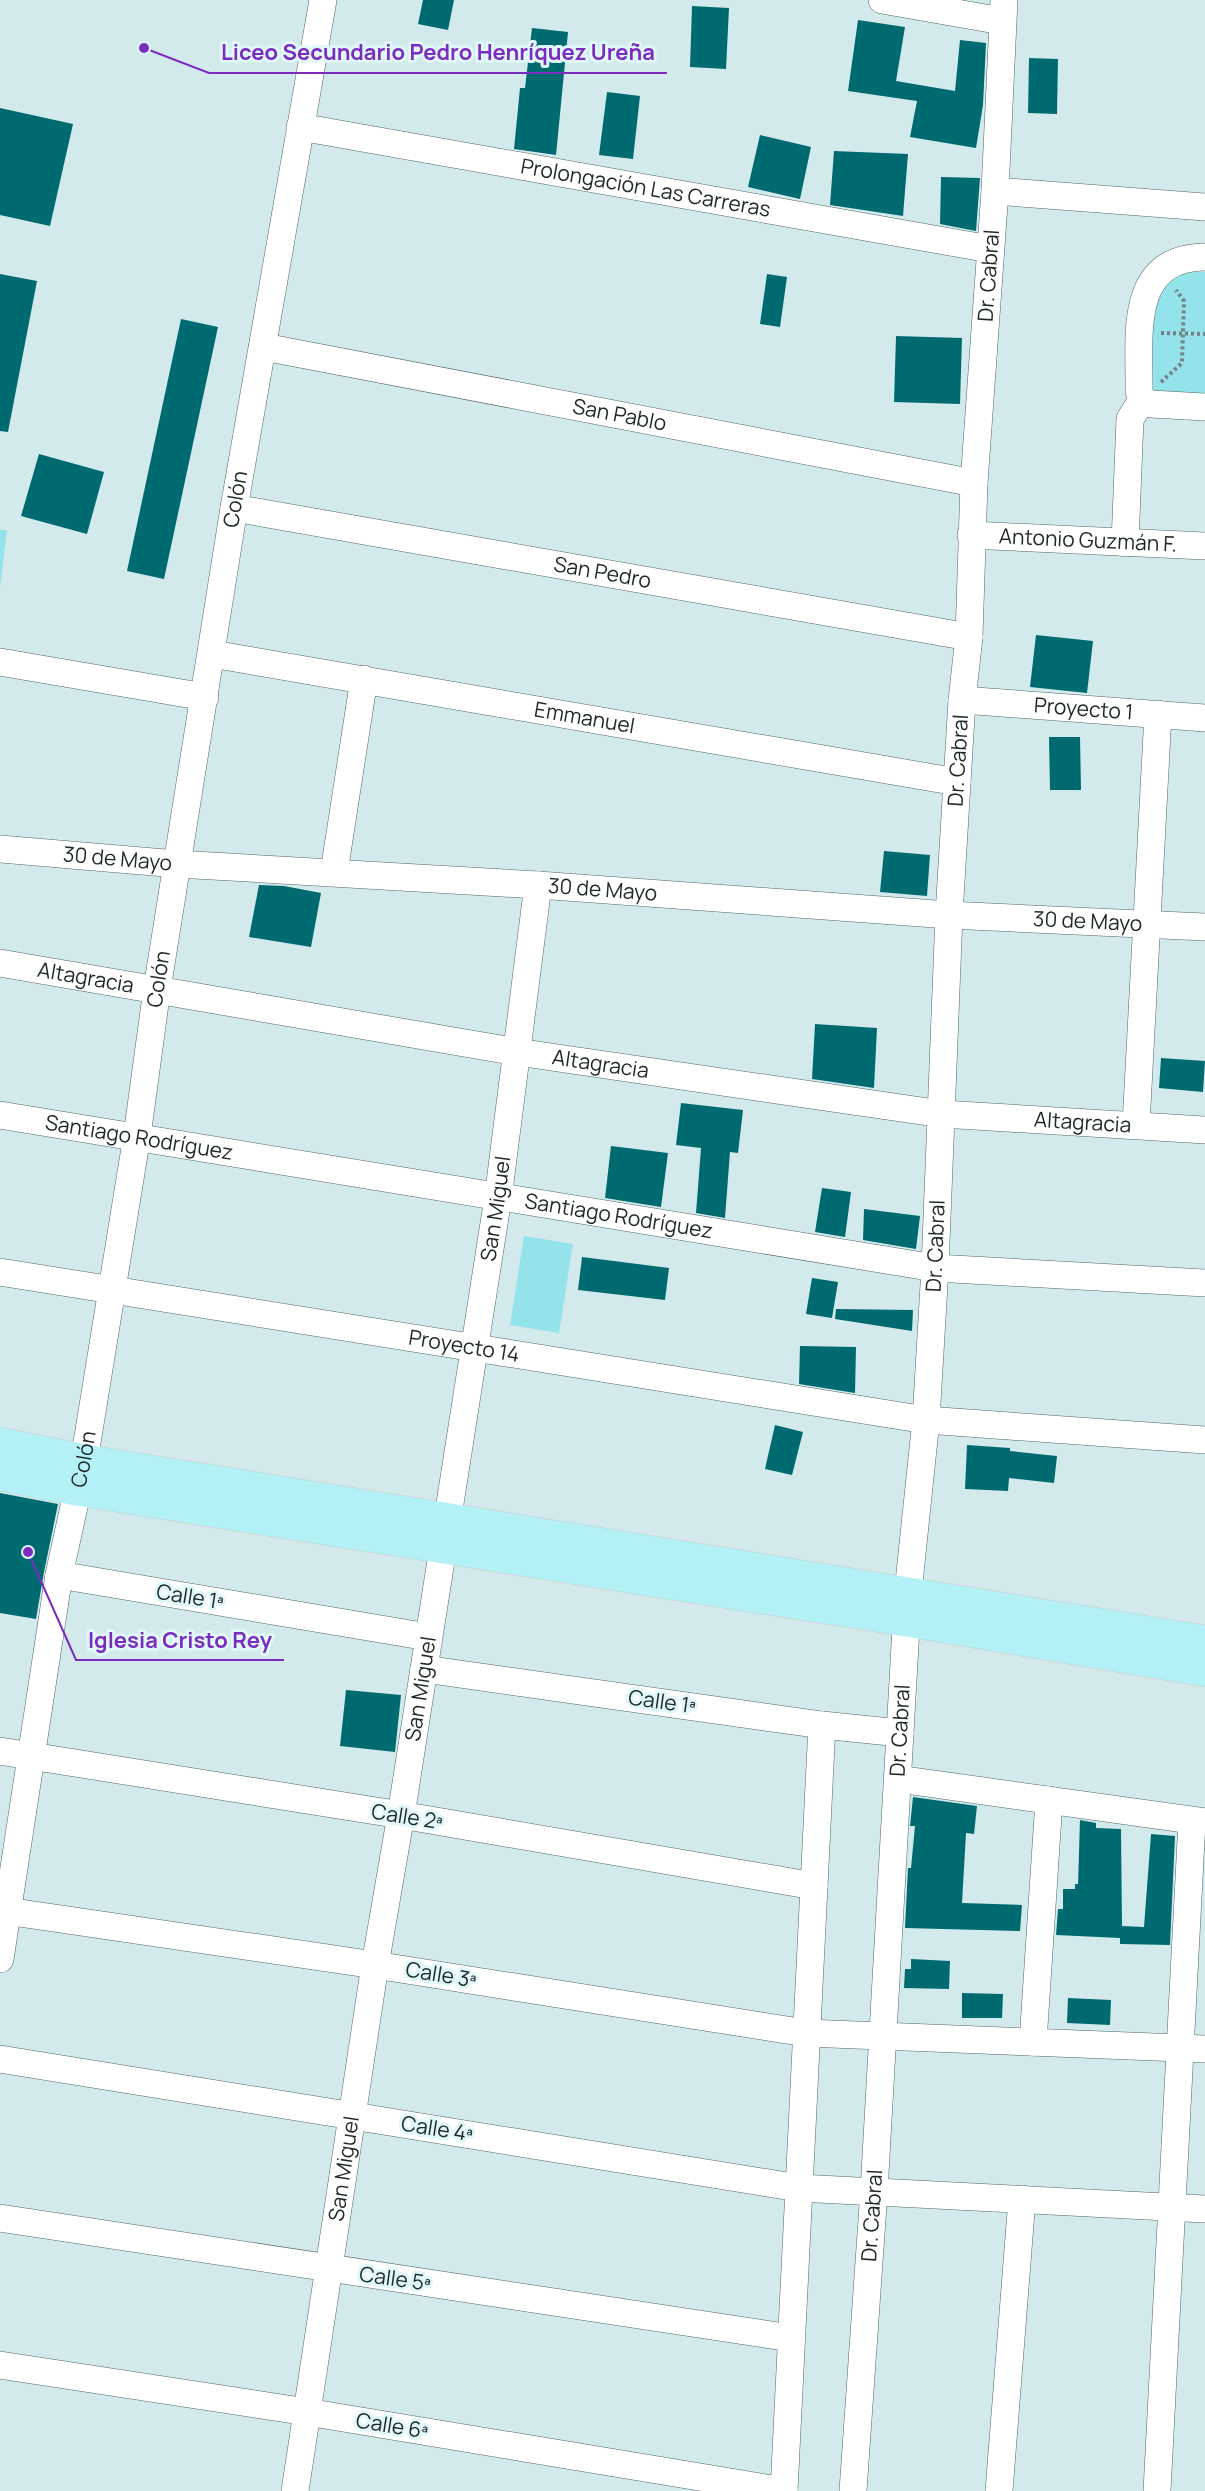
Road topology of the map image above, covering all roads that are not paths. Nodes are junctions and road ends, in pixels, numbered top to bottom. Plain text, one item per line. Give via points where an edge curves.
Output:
1 (323, 0) edge
2 (882, 0) edge
3 (1003, 10) edge
4 (300, 127) junction
5 (995, 191) junction
6 (1205, 207) edge
7 (990, 249) junction
8 (1205, 257) edge
9 (264, 347) junction
10 (1142, 400) junction
11 (1205, 406) edge
12 (974, 483) junction
13 (234, 508) junction
14 (971, 535) junction
15 (1125, 543) junction
16 (1205, 546) edge
17 (969, 637) junction
18 (212, 654) junction
19 (0, 662) edge
20 (364, 679) junction
21 (205, 697) junction
22 (962, 700) junction
23 (1158, 714) junction
24 (1205, 718) edge
25 (957, 782) junction
26 (0, 849) edge
27 (177, 864) junction
28 (334, 872) junction
29 (538, 885) junction
30 (949, 915) junction
31 (1148, 923) junction
32 (1205, 927) edge
33 (0, 963) edge
34 (158, 989) junction
35 (517, 1052) junction
36 (942, 1114) junction
37 (0, 1115) edge
38 (1136, 1125) junction
39 (1205, 1130) edge
40 (136, 1136) junction
41 (498, 1198) junction
42 (935, 1268) junction
43 (0, 1272) edge
44 (1205, 1283) edge
45 (111, 1290) junction
46 (475, 1349) junction
47 (926, 1420) junction
48 (1205, 1440) edge
49 (0, 1444) edge
50 (0, 1474) edge
51 (80, 1475) junction
52 (445, 1532) junction
53 (59, 1575) junction
54 (908, 1606) junction
55 (428, 1637) junction
56 (1205, 1642) edge
57 (424, 1669) junction
58 (1205, 1670) edge
59 (822, 1725) junction
60 (900, 1733) junction
61 (0, 1751) edge
62 (31, 1756) junction
63 (897, 1779) junction
64 (1049, 1800) junction
65 (400, 1815) junction
66 (1199, 1822) edge
67 (814, 1886) junction
68 (4, 1910) edge
69 (0, 1959) edge
70 (375, 1965) junction
71 (807, 2033) junction
72 (883, 2035) junction
73 (1033, 2042) junction
74 (1192, 2049) edge
75 (0, 2059) edge
76 (352, 2115) junction
77 (799, 2188) junction
78 (874, 2191) junction
79 (1022, 2199) junction
80 (1170, 2207) junction
81 (1205, 2209) edge
82 (0, 2218) edge
83 (329, 2269) junction
84 (791, 2338) junction
85 (0, 2365) edge
86 (307, 2412) junction
87 (294, 2491) edge
88 (784, 2491) edge
89 (853, 2491) edge
90 (999, 2491) edge
91 (1157, 2491) edge

1 - 4 street, Colón
2 - 3 street
3 - 5 street, Dr. Cabral
4 - 7 street, Prolongación Las Carreras
4 - 9 street, Colón
5 - 6 street
5 - 7 street, Dr. Cabral
7 - 12 street, Dr. Cabral
8 - 10 street via 1178,261 1161,271 1144,294 1140,311
9 - 12 street, San Pablo
9 - 13 street, Colón
10 - 11 street via 1151,404
10 - 15 street via 1130,419
12 - 14 street, Dr. Cabral
13 - 17 street, San Pedro
13 - 18 street, Colón
14 - 15 street, Antonio Guzmán F.
14 - 17 street, Dr. Cabral
15 - 16 street, Antonio Guzmán F.
17 - 22 street, Dr. Cabral
18 - 20 street, Emmanuel
18 - 21 street, Colón
19 - 21 street
20 - 25 street, Emmanuel
20 - 28 street
21 - 27 street, Colón
22 - 23 street, Proyecto 1
22 - 25 street, Dr. Cabral
23 - 24 street, Proyecto 1
23 - 31 street
25 - 30 street, Dr. Cabral
26 - 27 street, 30 de Mayo
27 - 28 street, 30 de Mayo
27 - 34 street, Colón
28 - 29 street, 30 de Mayo
29 - 30 street, 30 de Mayo
29 - 35 street, San Miguel
30 - 31 street, 30 de Mayo
30 - 36 street, Dr. Cabral
31 - 32 street, 30 de Mayo
31 - 38 street
33 - 34 street, Altagracia
34 - 35 street, Altagracia
34 - 40 street, Colón
35 - 36 street, Altagracia
35 - 41 street, San Miguel
36 - 38 street, Altagracia
36 - 42 street, Dr. Cabral
37 - 40 street, Santiago Rodríguez
38 - 39 street, Altagracia
40 - 41 street, Santiago Rodríguez
40 - 45 street, Colón
41 - 42 street, Santiago Rodríguez
41 - 46 street, San Miguel
42 - 44 street, Santiago Rodríguez
42 - 47 street, Dr. Cabral
43 - 45 street, Proyecto 14
45 - 46 street, Proyecto 14
45 - 51 street, Colón
46 - 47 street, Proyecto 14
46 - 52 street, San Miguel
47 - 48 street, Proyecto 14
47 - 54 street, Dr. Cabral
49 - 51 main road
50 - 51 main road
51 - 52 main road
51 - 53 street, Colón
52 - 54 main road
52 - 55 street, San Miguel
53 - 55 street, Calle 1ª
53 - 62 street, Colón
54 - 56 main road
54 - 58 main road
54 - 60 street, Dr. Cabral
55 - 57 street, San Miguel
57 - 59 street, Calle 1ª
57 - 65 street, San Miguel
59 - 60 street, Calle 1ª
59 - 67 street
60 - 63 street, Dr. Cabral
61 - 62 street, Calle 2ª
62 - 65 street, Calle 2ª
62 - 68 street, Colón
63 - 64 street
63 - 72 street, Dr. Cabral
64 - 66 street
64 - 73 street
65 - 67 street, Calle 2ª
65 - 70 street, San Miguel
66 - 74 street
67 - 71 street
68 - 69 street, Colón
68 - 70 street, Calle 3ª
70 - 71 street, Calle 3ª
70 - 76 street, San Miguel
71 - 72 street, Calle 3ª
71 - 77 street
72 - 73 street, Calle 3ª
72 - 78 street, Dr. Cabral
73 - 74 street, Calle 3ª
74 - 80 street
75 - 76 street, Calle 4ª
76 - 77 street, Calle 4ª
76 - 83 street, San Miguel
77 - 78 street, Calle 4ª
77 - 84 street
78 - 79 street, Calle 4ª
78 - 89 street, Dr. Cabral
79 - 80 street, Calle 4ª
79 - 90 street
80 - 81 street, Calle 4ª
80 - 91 street
82 - 83 street, Calle 5ª
83 - 84 street, Calle 5ª
83 - 86 street, San Miguel
84 - 88 street
85 - 86 street, Calle 6ª
86 - 87 street, San Miguel
86 - 88 street, Calle 6ª

